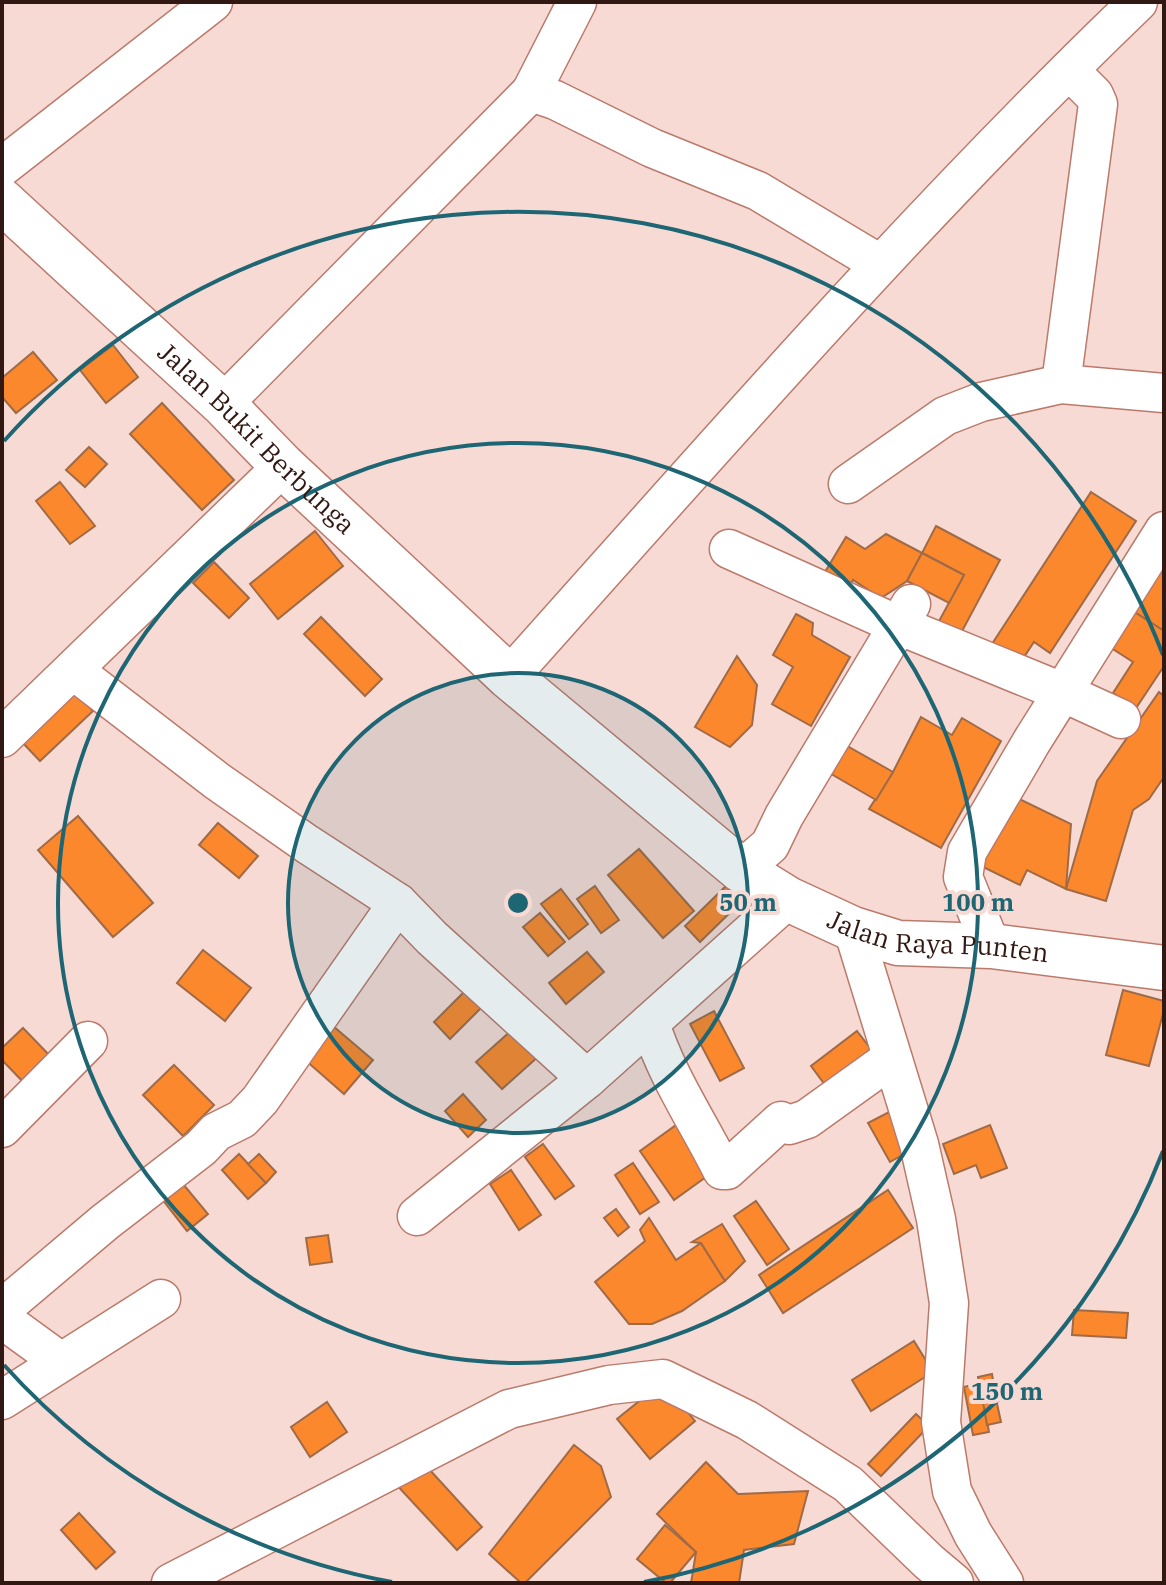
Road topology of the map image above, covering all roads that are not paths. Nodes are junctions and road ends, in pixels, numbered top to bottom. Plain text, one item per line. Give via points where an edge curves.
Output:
1 (213, 2) edge
2 (577, 2) edge
3 (1138, 2) edge
4 (172, 15) edge
5 (1098, 17) edge
6 (1069, 70) junction
7 (531, 92) junction
8 (2, 167) edge
9 (2, 201) edge
10 (880, 264) junction
11 (1061, 384) junction
12 (1164, 393) edge
13 (223, 404) junction
14 (283, 466) junction
15 (848, 484) dead end
16 (1164, 531) edge
17 (729, 549) dead end
18 (904, 614) junction
19 (73, 670) junction
20 (509, 677) junction
21 (1062, 692) junction
22 (1121, 719) dead end
23 (2, 738) edge
24 (765, 844) junction
25 (788, 899) junction
26 (398, 903) junction
27 (853, 929) junction
28 (991, 946) junction
29 (1164, 968) edge
30 (650, 1023) junction
31 (88, 1041) dead end
32 (892, 1058) junction
33 (587, 1079) junction
34 (2, 1128) edge
35 (417, 1216) dead end
36 (161, 1299) dead end
37 (2, 1309) edge
38 (2, 1319) edge
39 (61, 1362) junction
40 (2, 1400) edge
41 (194, 1578) edge
42 (954, 1583) edge
43 (1004, 1583) edge

1 - 4 street
2 - 7 street
3 - 5 street
4 - 8 street
5 - 6 street
6 - 10 street
6 - 11 street via 1098,104
7 - 10 street via 758,191
7 - 13 street
9 - 13 main road, Jalan Bukit Berbunga
10 - 20 street
11 - 12 street
11 - 15 street via 945,416
13 - 14 main road, Jalan Bukit Berbunga
14 - 19 street
14 - 20 main road, Jalan Bukit Berbunga
16 - 21 street
17 - 18 street
18 - 21 street
18 - 24 street
19 - 23 street
19 - 26 street via 217,781
20 - 24 main road, Jalan Raya Punten
21 - 22 street
21 - 28 street via 967,852 963,877
24 - 25 main road, Jalan Raya Punten
25 - 27 main road, Jalan Raya Punten
25 - 30 street
26 - 33 street
26 - 37 street via 242,1119 216,1132
27 - 28 main road, Jalan Raya Punten via 898,943
27 - 32 street
28 - 29 main road, Jalan Raya Punten
30 - 32 street via 722,1170 781,1121 789,1125 807,1119
30 - 33 street
31 - 34 street
32 - 43 street via 919,1144 949,1303 941,1422 952,1491
33 - 35 street
36 - 39 street
38 - 39 street
39 - 40 street
41 - 42 street via 509,1409 609,1385 663,1379 747,1420 848,1484

